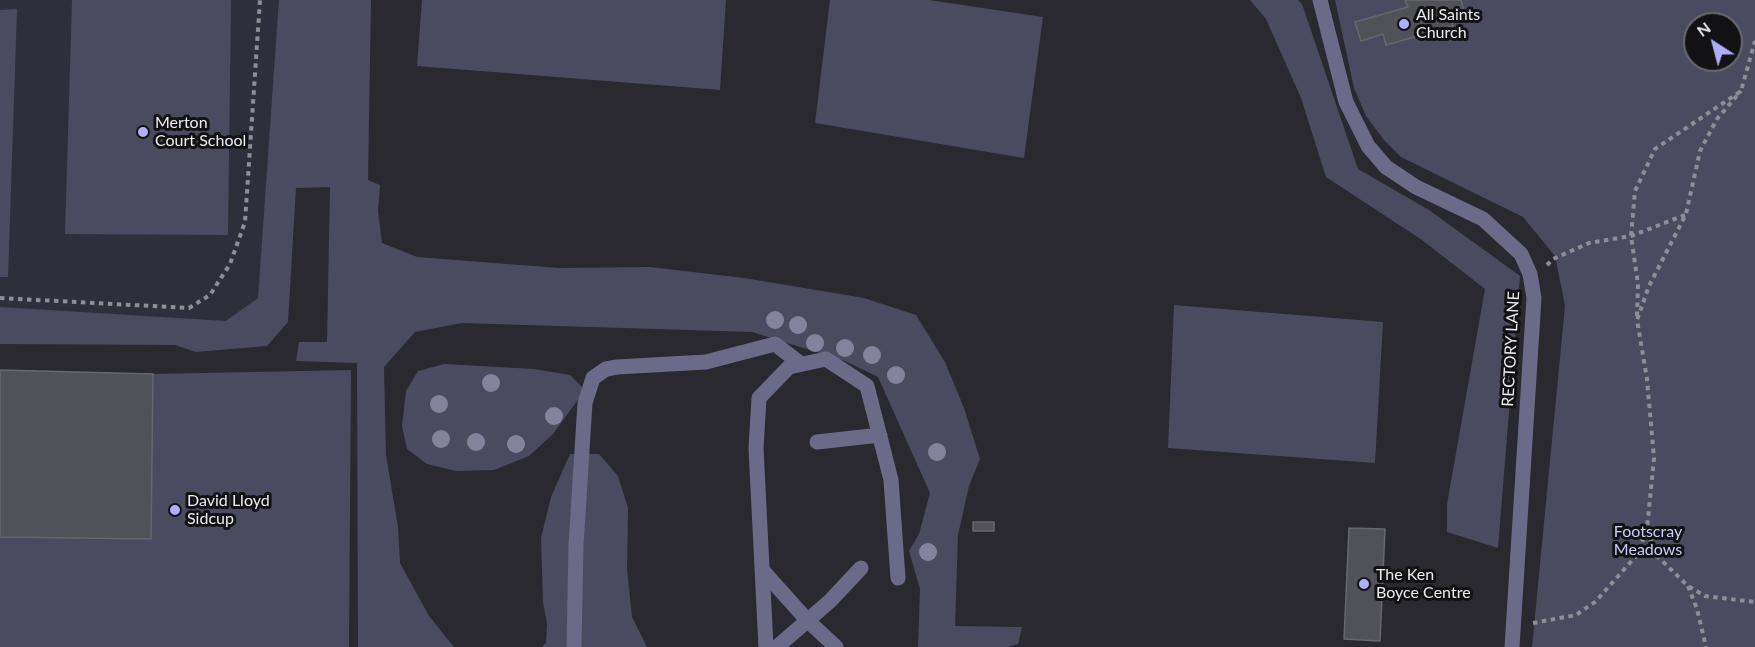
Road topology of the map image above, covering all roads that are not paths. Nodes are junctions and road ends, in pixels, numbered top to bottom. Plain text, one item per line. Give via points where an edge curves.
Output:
1 (1320, 0) edge
2 (801, 364) junction
3 (880, 435) junction
4 (817, 442) dead end
5 (861, 568) dead end
6 (764, 572) junction
7 (898, 578) dead end
8 (807, 620) junction
9 (574, 647) edge
10 (766, 647) edge
11 (777, 647) edge
12 (836, 647) edge
13 (1512, 647) edge

1 - 13 street, RECTORY LANE via 1346,102 1368,146 1386,167 1416,187 1483,219 1521,254 1530,274 1534,298
2 - 3 street via 826,359 867,386
2 - 6 street via 789,367 759,398 756,448
2 - 9 street via 775,344 706,362 606,369 593,378 585,404
3 - 4 street
3 - 7 street via 891,480
5 - 8 street
6 - 8 street
6 - 10 street
8 - 11 street
8 - 12 street

